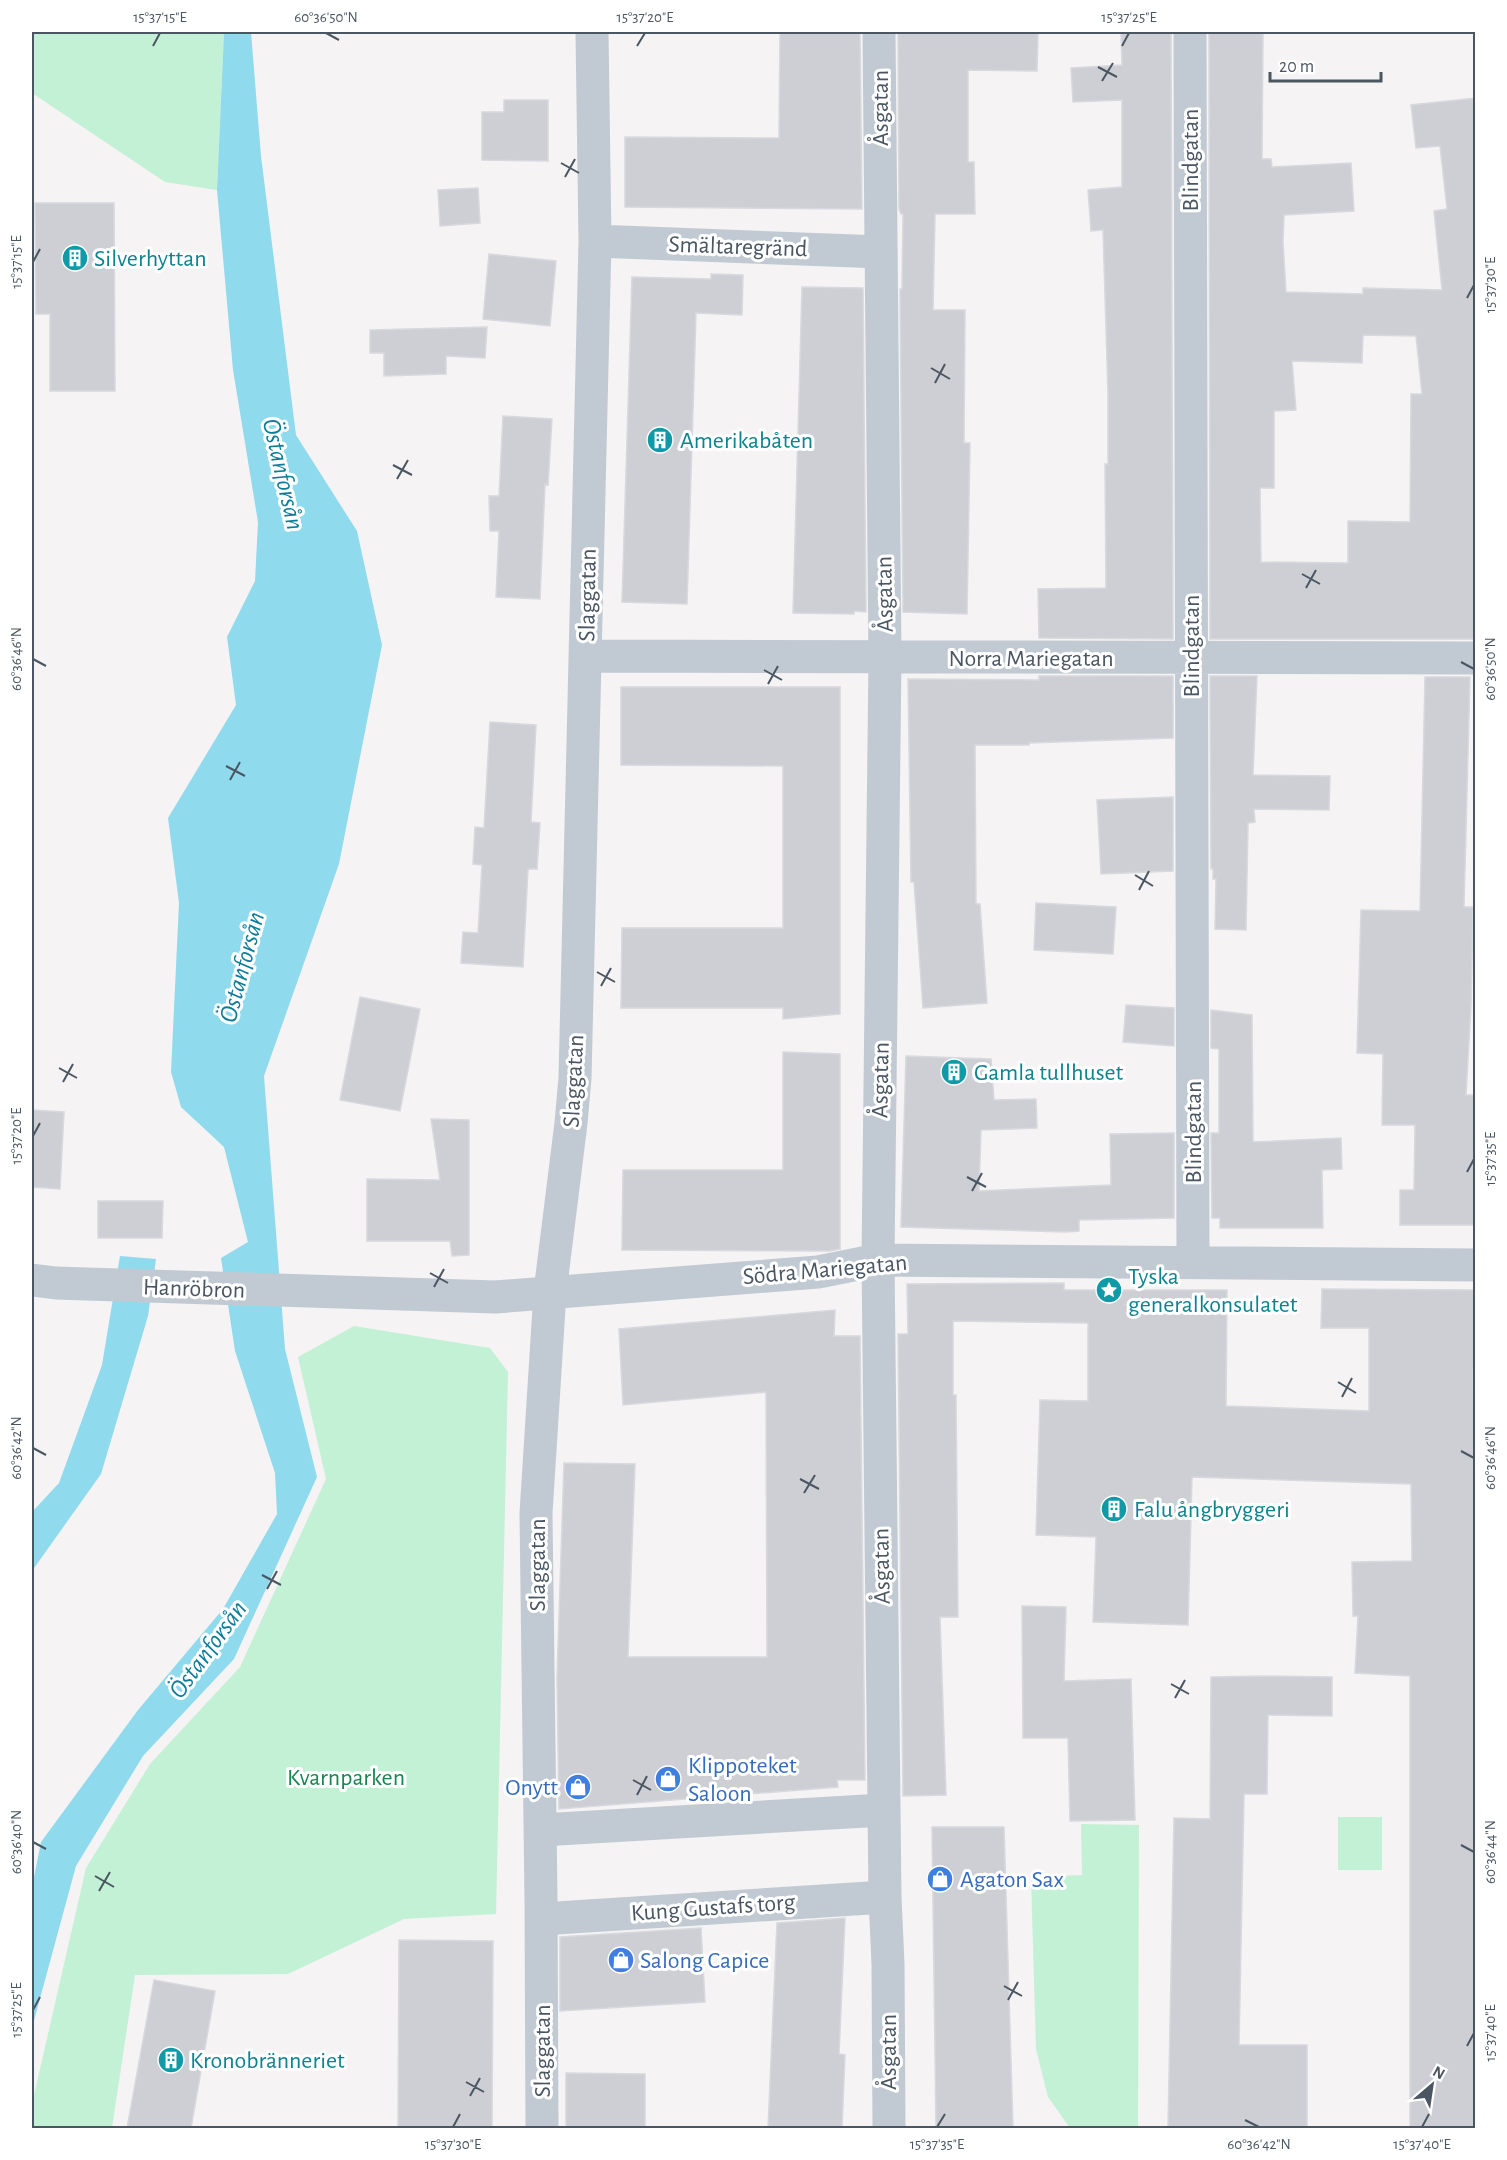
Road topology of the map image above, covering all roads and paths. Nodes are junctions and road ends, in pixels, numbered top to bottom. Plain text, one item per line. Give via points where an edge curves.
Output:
1 (592, 32) edge
2 (879, 32) edge
3 (1190, 32) edge
4 (595, 241) junction
5 (881, 252) junction
6 (586, 656) junction
7 (885, 657) junction
8 (1191, 658) junction
9 (1476, 658) edge
10 (878, 1260) junction
11 (1193, 1261) junction
12 (1476, 1264) edge
13 (32, 1280) edge
14 (284, 1291) joint
15 (550, 1292) junction
16 (884, 1810) junction
17 (541, 1830) junction
18 (885, 1897) junction
19 (541, 1909) junction
20 (542, 2128) edge
21 (889, 2128) edge

1 - 4 street, Slaggatan
2 - 5 street, Åsgatan
3 - 8 street, Blindgatan
4 - 5 street, Smältaregränd
4 - 6 street, Slaggatan
5 - 7 street, Åsgatan
6 - 7 street, Norra Mariegatan
6 - 15 street, Slaggatan via 575,1078
7 - 8 street, Norra Mariegatan
7 - 10 street, Åsgatan
8 - 9 street, Norra Mariegatan
8 - 11 street, Blindgatan
10 - 11 street, Södra Mariegatan
10 - 15 street, Södra Mariegatan via 831,1269
10 - 16 street, Åsgatan
11 - 12 street, Södra Mariegatan
13 - 14 street, Hanröbron
14 - 15 street, Södra Mariegatan via 495,1297
15 - 17 street, Slaggatan via 536,1513
16 - 17 street
16 - 18 street, Åsgatan
17 - 19 street, Slaggatan
18 - 19 street, Kung Gustafs torg
18 - 21 street, Åsgatan
19 - 20 street, Slaggatan

